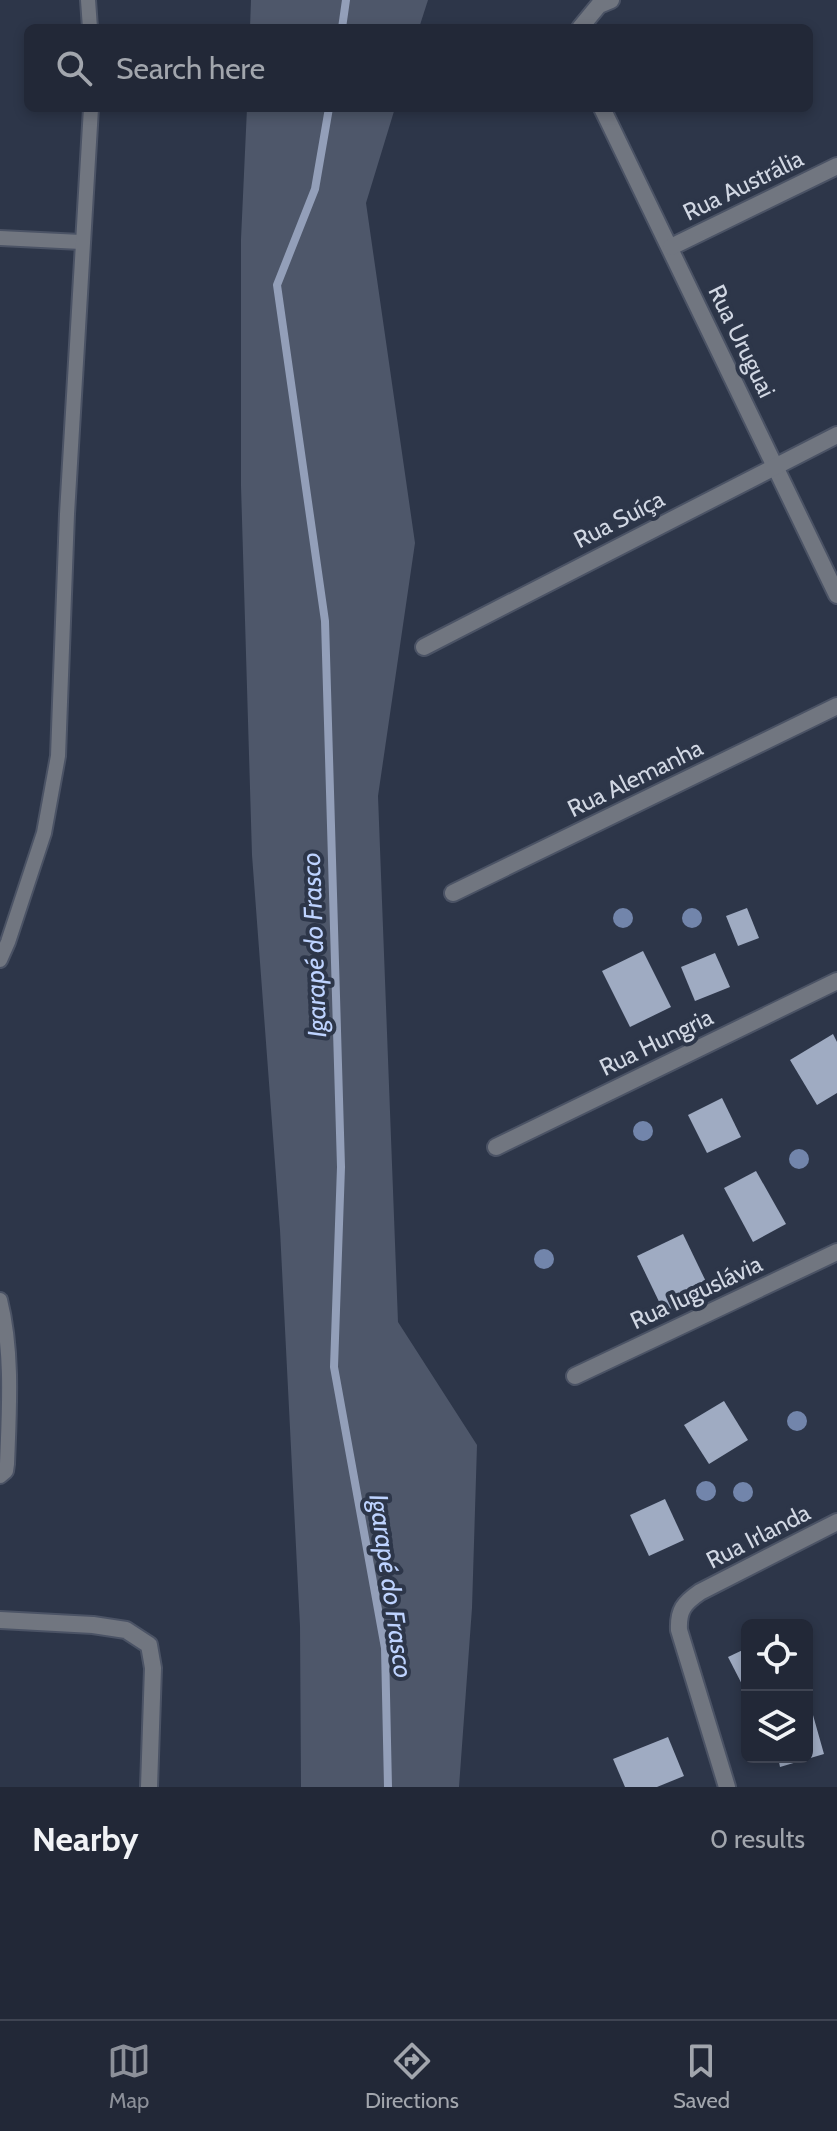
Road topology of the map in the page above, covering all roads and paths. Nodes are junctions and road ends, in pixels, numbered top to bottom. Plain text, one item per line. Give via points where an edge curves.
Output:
1 (88, 0) edge
2 (611, 0) edge
3 (90, 24) edge
4 (583, 24) edge
5 (91, 112) edge
6 (604, 112) edge
7 (837, 166) edge
8 (0, 238) edge
9 (81, 242) junction
10 (671, 247) junction
11 (837, 435) edge
12 (776, 465) junction
13 (837, 595) edge
14 (424, 647) dead end
15 (837, 706) edge
16 (453, 893) dead end
17 (0, 960) edge
18 (837, 981) edge
19 (496, 1147) dead end
20 (837, 1252) edge
21 (0, 1300) edge
22 (575, 1376) dead end
23 (0, 1476) edge
24 (837, 1522) edge
25 (0, 1620) edge
26 (149, 1787) edge
27 (727, 1787) edge

1 - 3 lane
2 - 4 street via 599,5
5 - 9 lane
6 - 10 street, Rua Uruguai
7 - 10 street, Rua Austrália
8 - 9 lane
9 - 17 lane via 58,756 44,833
10 - 12 street, Rua Uruguai
11 - 12 street, Rua Suíça
12 - 13 street, Rua Uruguai
12 - 14 street, Rua Suíça
15 - 16 street, Rua Alemanha
18 - 19 street, Rua Hungria
20 - 22 street, Rua Iuguslávia
21 - 23 lane via 8,1418 7,1464
24 - 27 street, Rua Irlanda via 700,1592 678,1616
25 - 26 street via 126,1630 149,1645

